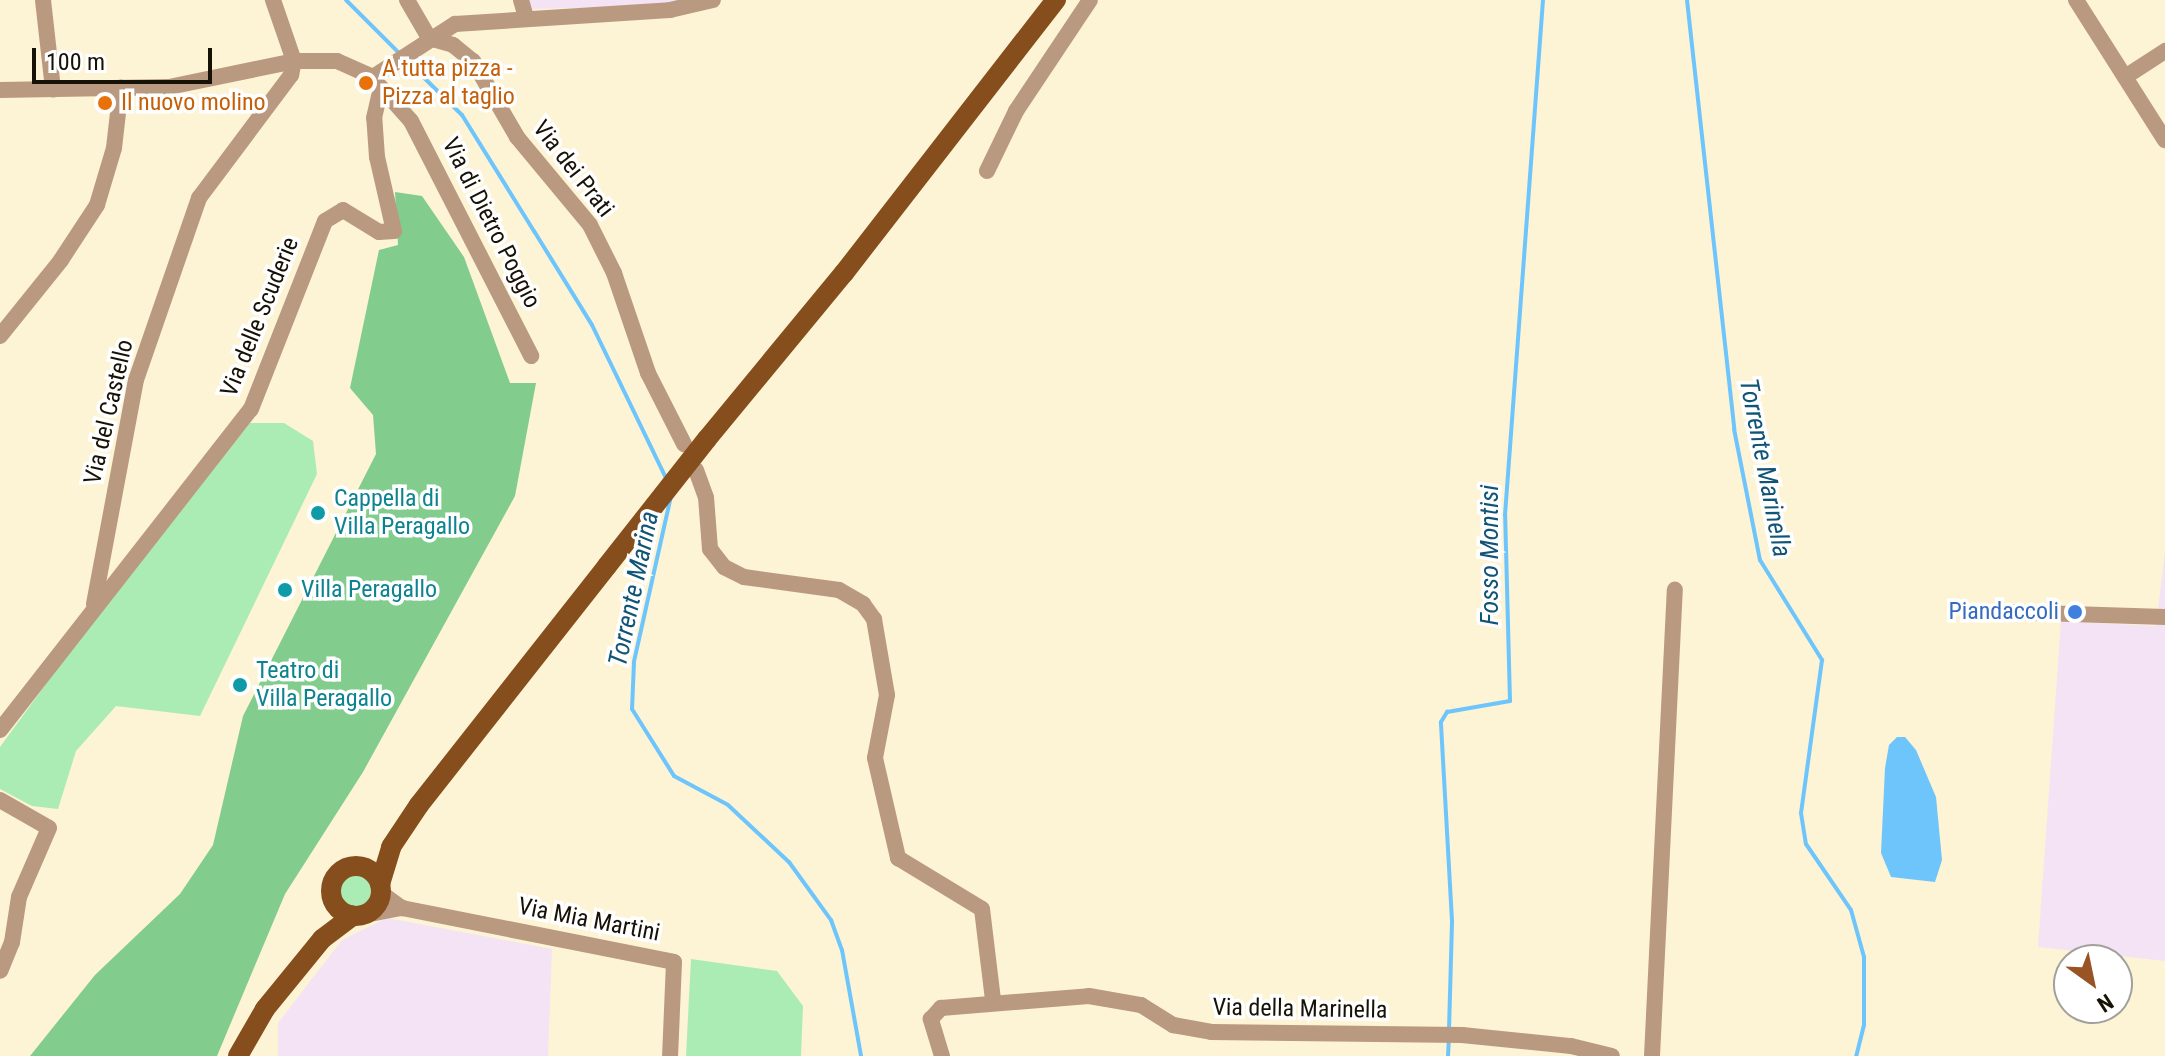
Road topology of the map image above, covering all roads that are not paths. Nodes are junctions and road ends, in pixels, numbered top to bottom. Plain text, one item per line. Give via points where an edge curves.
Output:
1 (43, 0) edge
2 (273, 0) edge
3 (407, 0) edge
4 (713, 0) edge
5 (1056, 0) edge
6 (1090, 0) edge
7 (2076, 0) edge
8 (523, 8) edge
9 (425, 41) junction
10 (2165, 51) edge
11 (294, 61) junction
12 (2125, 77) junction
13 (379, 79) junction
14 (121, 87) junction
15 (53, 89) junction
16 (0, 90) edge
17 (2165, 140) edge
18 (987, 171) dead end
19 (0, 336) edge
20 (531, 356) dead end
21 (684, 444) dead end
22 (696, 470) dead end
23 (1675, 590) dead end
24 (93, 610) junction
25 (2006, 612) dead end
26 (2165, 617) edge
27 (0, 730) edge
28 (0, 800) edge
29 (391, 847) junction
30 (358, 866) junction
31 (380, 888) junction
32 (332, 898) junction
33 (402, 908) junction
34 (359, 915) junction
35 (327, 933) junction
36 (0, 971) edge
37 (993, 1000) junction
38 (238, 1056) edge
39 (670, 1056) edge
40 (942, 1056) edge
41 (1612, 1056) edge
42 (1652, 1056) edge

1 - 15 street
2 - 11 street
3 - 9 street
4 - 8 street via 670,10
5 - 29 main road, bridge
6 - 18 street via 1016,111
7 - 12 street
8 - 9 street via 455,24
9 - 13 street
9 - 21 street, Via dei Prati via 453,45 473,61 517,137 590,225 614,273 648,373
10 - 12 street
11 - 13 street via 337,61
11 - 14 street via 169,87
11 - 24 street, Via del Castello via 291,75 199,198 136,380
12 - 17 street
13 - 20 street, Via di Dietro Poggio via 411,121
13 - 24 street, Via delle Scuderie via 377,157 394,231 379,232 343,210 325,221 251,409
14 - 15 street
14 - 19 street via 114,148 97,205
15 - 16 street
22 - 37 street via 706,497 710,549 724,567 744,577 839,590 863,604 874,619 887,695 875,758 898,858 982,909
23 - 42 street
24 - 27 street, Via del Castello
25 - 26 street
28 - 36 street via 49,828 19,897 12,942
29 - 30 main road
29 - 31 main road
30 - 31 main road via 372,872
30 - 32 main road via 334,878
31 - 33 street, Via Mia Martini
31 - 34 main road via 376,906
32 - 34 main road via 340,910
32 - 35 main road
33 - 34 street, Via Mia Martini
33 - 39 street, Via Mia Martini via 674,962
34 - 35 main road
35 - 38 main road via 265,1009
37 - 40 street via 941,1008 931,1019
37 - 41 street, Via della Marinella via 1110,997 1141,1005 1173,1025 1211,1032 1462,1035 1571,1046

